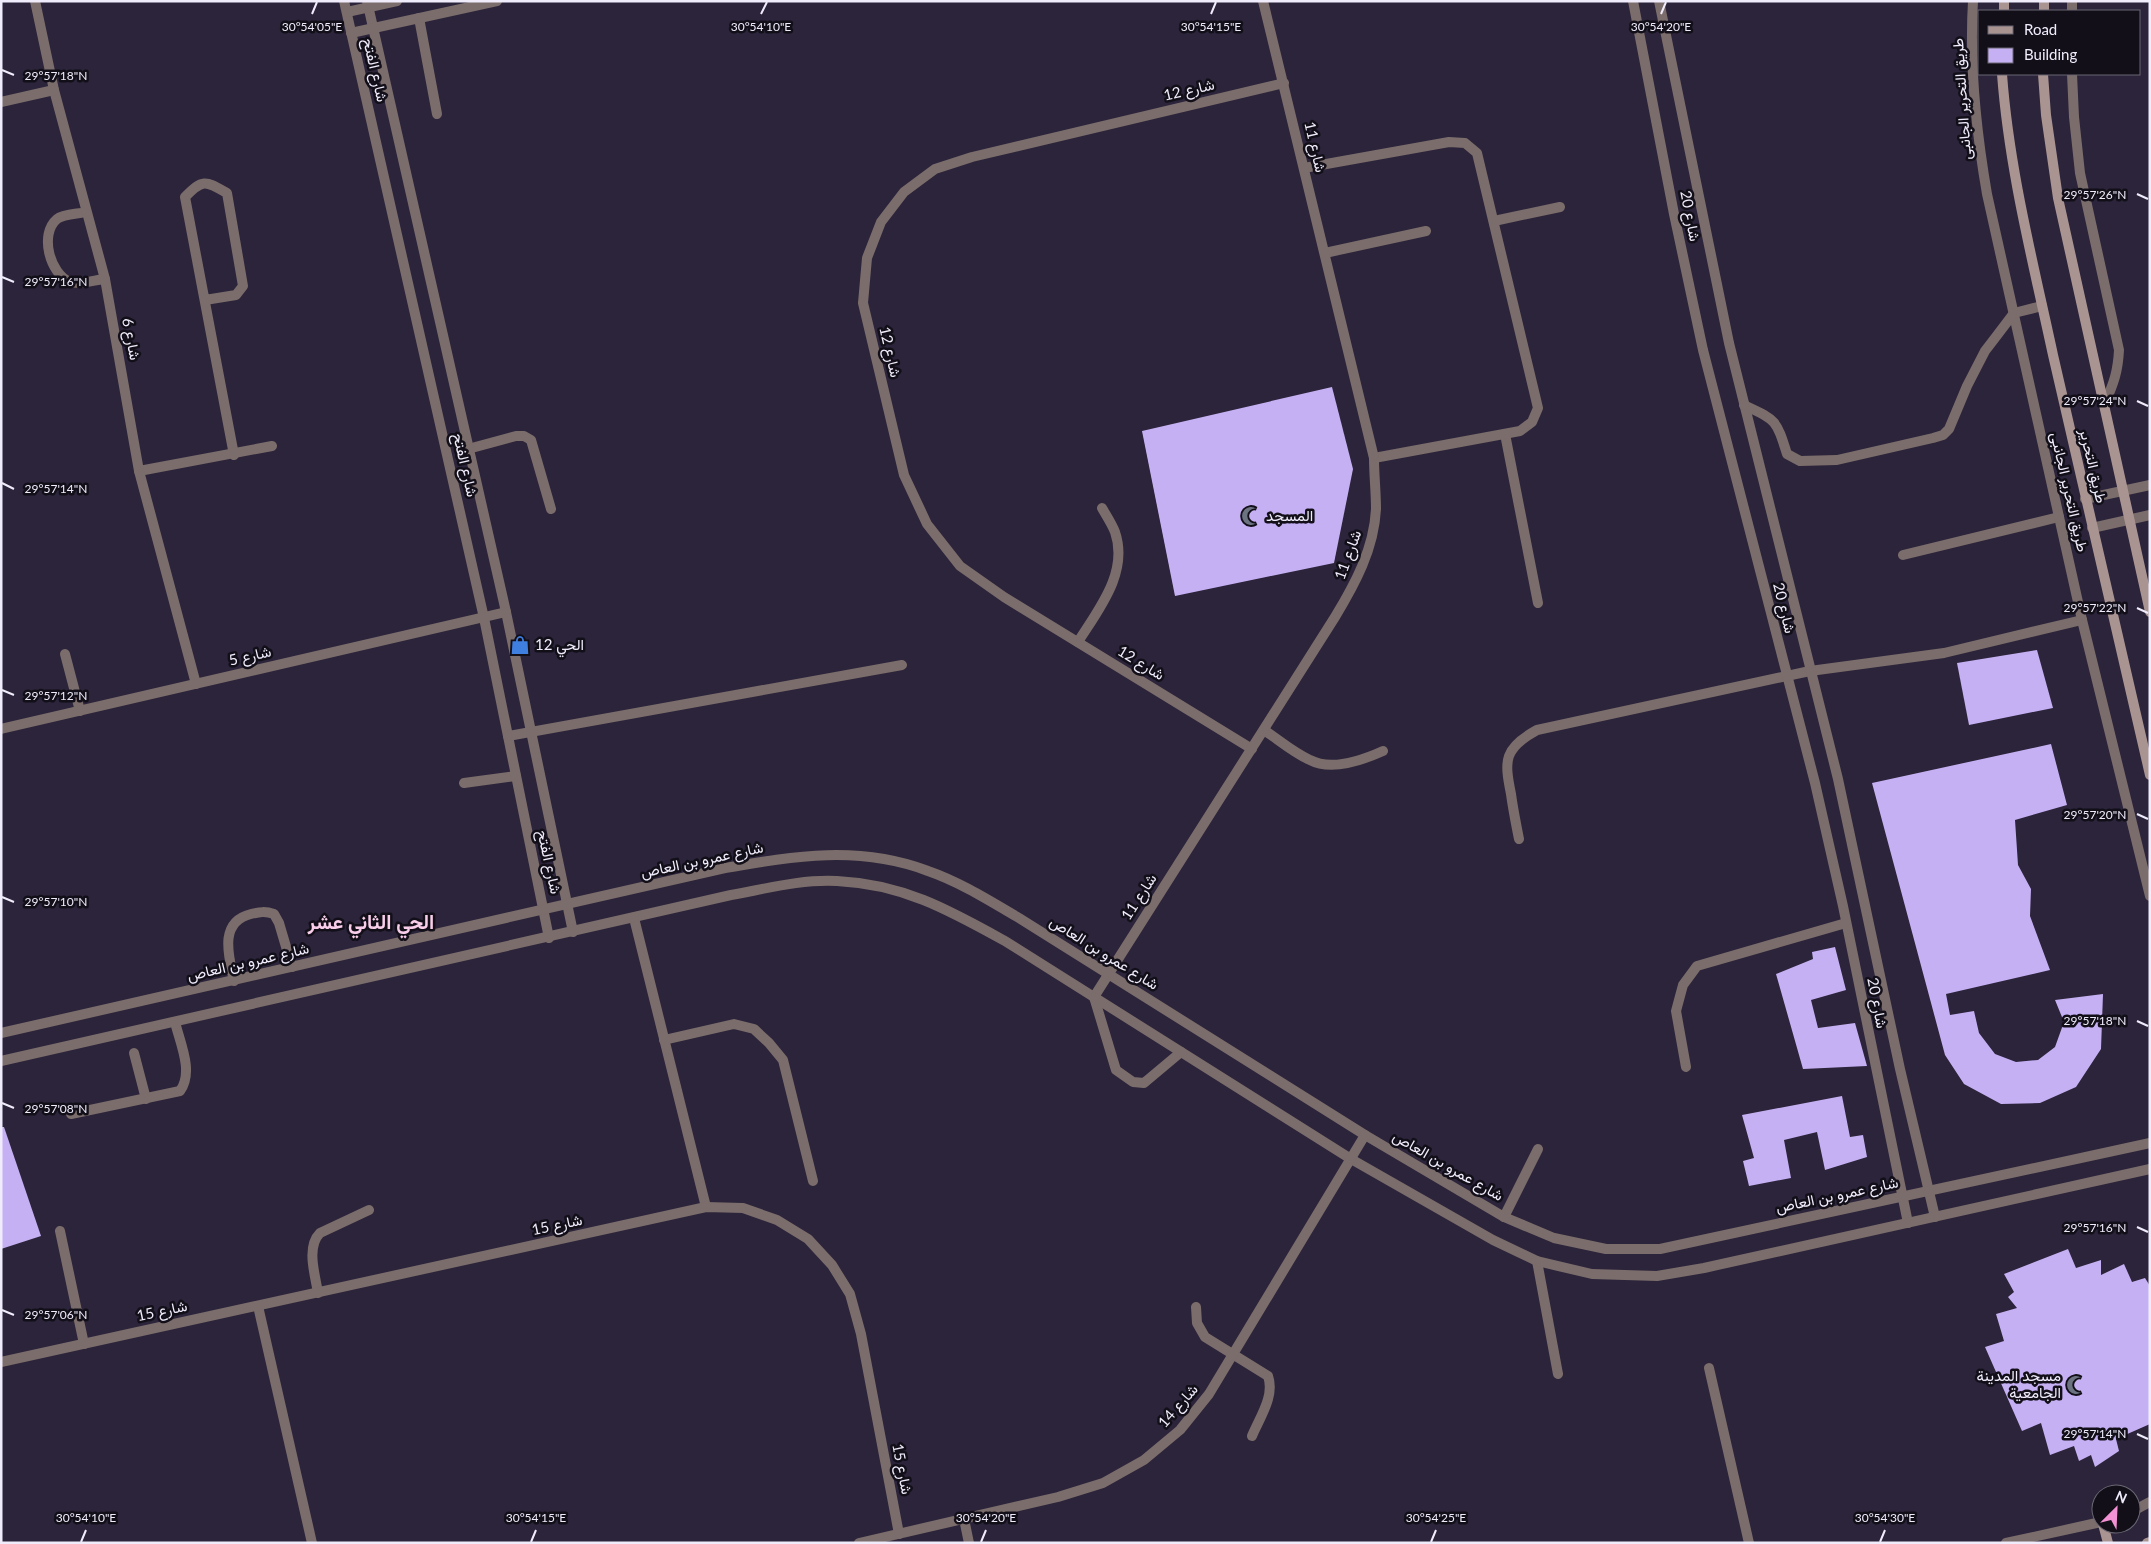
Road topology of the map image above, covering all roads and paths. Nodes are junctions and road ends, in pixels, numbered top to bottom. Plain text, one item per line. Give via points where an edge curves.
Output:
1 (34, 1) edge
2 (344, 1) edge
3 (397, 1) edge
4 (497, 1) edge
5 (1263, 1) edge
6 (1633, 1) edge
7 (1659, 1) edge
8 (1973, 1) edge
9 (368, 4) edge
10 (347, 12) junction
11 (419, 18) junction
12 (373, 28) junction
13 (352, 33) junction
14 (2002, 75) edge
15 (2043, 75) edge
16 (2072, 75) edge
17 (1284, 83) junction
18 (54, 90) junction
19 (1, 102) edge
20 (437, 114) dead end
21 (1304, 168) junction
22 (1560, 207) dead end
23 (86, 212) junction
24 (1494, 221) junction
25 (1426, 231) dead end
26 (1325, 253) junction
27 (104, 279) junction
28 (205, 300) junction
29 (2042, 306) junction
30 (2014, 313) junction
31 (2105, 402) junction
32 (1744, 404) junction
33 (1505, 434) junction
34 (272, 446) dead end
35 (468, 449) junction
36 (234, 455) junction
37 (1374, 458) junction
38 (139, 471) junction
39 (2150, 485) edge
40 (2124, 490) junction
41 (2085, 499) junction
42 (551, 508) dead end
43 (1102, 508) dead end
44 (2150, 515) edge
45 (2059, 517) junction
46 (2130, 519) junction
47 (2092, 528) junction
48 (1903, 555) dead end
49 (1538, 603) dead end
50 (506, 612) junction
51 (2150, 612) edge
52 (484, 618) junction
53 (2082, 620) junction
54 (1078, 642) junction
55 (65, 654) dead end
56 (902, 665) dead end
57 (1810, 671) junction
58 (1786, 677) junction
59 (196, 684) junction
60 (80, 710) junction
61 (1, 729) edge
62 (1264, 730) junction
63 (530, 732) junction
64 (508, 736) junction
65 (1252, 749) junction
66 (1383, 752) dead end
67 (2150, 775) edge
68 (516, 776) junction
69 (464, 783) dead end
70 (1519, 839) dead end
71 (2150, 896) edge
72 (567, 906) junction
73 (544, 911) junction
74 (634, 918) junction
75 (1846, 923) junction
76 (573, 932) junction
77 (549, 938) junction
78 (292, 968) junction
79 (1108, 974) junction
80 (234, 981) junction
81 (1094, 997) junction
82 (175, 1022) junction
83 (1, 1034) edge
84 (664, 1040) junction
85 (1181, 1052) junction
86 (134, 1053) dead end
87 (1, 1061) edge
88 (1686, 1067) dead end
89 (146, 1099) junction
90 (71, 1114) dead end
91 (1365, 1136) junction
92 (2150, 1143) edge
93 (1538, 1149) dead end
94 (1351, 1159) junction
95 (2150, 1169) edge
96 (813, 1181) dead end
97 (1929, 1190) junction
98 (1902, 1196) junction
99 (706, 1207) junction
100 (369, 1210) dead end
101 (1504, 1217) junction
102 (1935, 1217) junction
103 (1908, 1223) junction
104 (60, 1232) dead end
105 (1538, 1261) junction
106 (318, 1293) junction
107 (258, 1306) junction
108 (1196, 1307) dead end
109 (84, 1344) junction
110 (1233, 1354) junction
111 (1, 1362) edge
112 (1708, 1368) dead end
113 (1558, 1374) dead end
114 (1252, 1436) dead end
115 (964, 1519) junction
116 (2091, 1525) edge
117 (899, 1534) junction
118 (312, 1543) edge
119 (859, 1543) edge
120 (969, 1543) edge
121 (1749, 1543) edge
122 (2006, 1543) edge

1 - 18 street, شارع 6
2 - 10 street, شارع الفتح
3 - 9 street
4 - 11 street
5 - 17 street, شارع 11
6 - 58 street, شارع 20 via 1703,350
7 - 32 street, شارع 20 via 1710,255
8 - 30 street, طريق التحرير الجانبى via 1972,82 1977,138
9 - 10 street
9 - 12 street, شارع الفتح
10 - 13 street, شارع الفتح
11 - 12 street
11 - 20 street
12 - 13 street
12 - 35 street, شارع الفتح
13 - 52 street, شارع الفتح
14 - 29 street, طريق التحرير via 2010,150
15 - 31 street, طريق التحرير via 2058,198
16 - 31 street via 2080,173 2119,350 2118,368
17 - 21 street, شارع 11
17 - 54 street, شارع 12 via 972,157 935,170 904,192 881,222 867,258 863,303 904,476 926,524 960,566
18 - 19 street
18 - 23 street, شارع 6
21 - 24 street via 1449,142 1465,143 1477,153
21 - 26 street, شارع 11
22 - 24 street
23 - 27 street, شارع 6
23 - 27 street via 58,218 50,226 47,237 54,266 60,277 72,283
24 - 33 street via 1538,408 1532,422 1520,431
25 - 26 street
26 - 37 street, شارع 11
27 - 38 street, شارع 6
28 - 28 street via 185,197 197,185 210,183 227,193 243,286 236,294
28 - 36 street
29 - 30 street
29 - 41 street, طريق التحرير
30 - 32 street via 1986,351 1949,429 1943,435 1837,460 1800,461 1787,454 1776,422
30 - 45 street, طريق التحرير الجانبى
31 - 40 street, طريق التحرير
32 - 57 street, شارع 20
33 - 37 street
33 - 49 street
34 - 36 street
35 - 42 street via 516,436 531,440
35 - 50 street, شارع الفتح
36 - 38 street
37 - 62 street, شارع 11 via 1376,510 1363,566 1335,618
38 - 59 street, شارع 6
39 - 40 street
40 - 41 street
40 - 46 street, طريق التحرير
41 - 47 street, طريق التحرير
43 - 54 street via 1115,533 1118,562 1111,590
44 - 46 street
45 - 48 street
45 - 53 street, طريق التحرير الجانبى
46 - 47 street
46 - 51 street, طريق التحرير
47 - 67 street, طريق التحرير
50 - 52 street, شارع 5
50 - 63 street, شارع الفتح
52 - 59 street, شارع 5
52 - 64 street, شارع الفتح
53 - 57 street via 1944,653
53 - 71 street, طريق التحرير الجانبى
54 - 65 street, شارع 12
55 - 60 street
56 - 63 street
57 - 58 street
57 - 97 street, شارع 20 via 1852,840
58 - 70 street via 1537,730 1522,738 1511,751 1506,767
58 - 75 street, شارع 20 via 1815,783
59 - 60 street, شارع 5
60 - 61 street, شارع 5
62 - 65 street, شارع 11
62 - 66 street via 1312,761 1336,764 1360,761
63 - 64 street
63 - 72 street, شارع الفتح
64 - 68 street, شارع الفتح
65 - 79 street, شارع 11
68 - 69 street
68 - 73 street, شارع الفتح
72 - 73 street, شارع عمرو بن العاص
72 - 76 street, شارع الفتح
72 - 79 street, شارع عمرو بن العاص via 725,868 789,857 836,853 883,858 928,871 972,891
73 - 77 street, شارع الفتح
73 - 78 street, شارع عمرو بن العاص
74 - 76 street
74 - 81 street via 792,884 836,880 877,884 918,896 959,915
74 - 84 street
75 - 88 street via 1697,966 1682,985 1676,1011
75 - 98 street, شارع 20
76 - 77 street
77 - 82 street
78 - 80 street, شارع عمرو بن العاص
78 - 80 street via 274,914 264,911 241,916 230,929 228,946
79 - 81 street, شارع 11
79 - 91 street, شارع عمرو بن العاص
80 - 83 street, شارع عمرو بن العاص
81 - 85 street
81 - 85 street via 1116,1070 1133,1082 1144,1083
82 - 87 street
82 - 89 street via 187,1073 186,1083 180,1091
84 - 96 street via 734,1024 754,1029 769,1043 783,1060
84 - 99 street
85 - 94 street
86 - 89 street
89 - 90 street
91 - 94 street, شارع 14
91 - 101 street, شارع عمرو بن العاص
92 - 97 street, شارع عمرو بن العاص
93 - 101 street
94 - 105 street via 1493,1240
94 - 110 street, شارع 14
95 - 102 street
97 - 98 street, شارع عمرو بن العاص
97 - 102 street, شارع 20
98 - 101 street, شارع عمرو بن العاص via 1660,1249 1606,1249 1554,1238
98 - 103 street, شارع 20
99 - 106 street, شارع 15
99 - 117 street, شارع 15 via 744,1208 777,1220 808,1239 832,1265 850,1294 861,1334
100 - 106 street via 320,1233 314,1239 312,1248
102 - 103 street
103 - 105 street via 1657,1276 1592,1274
104 - 109 street
105 - 113 street
106 - 107 street, شارع 15
107 - 109 street, شارع 15
107 - 118 street
108 - 110 street via 1197,1323 1205,1337
109 - 111 street, شارع 15
110 - 114 street via 1268,1376 1271,1385
110 - 115 street, شارع 14 via 1209,1394 1180,1430 1144,1460 1103,1483 1076,1492
112 - 121 street
115 - 117 street, شارع 14
115 - 120 street
116 - 122 street
117 - 119 street, شارع 14

